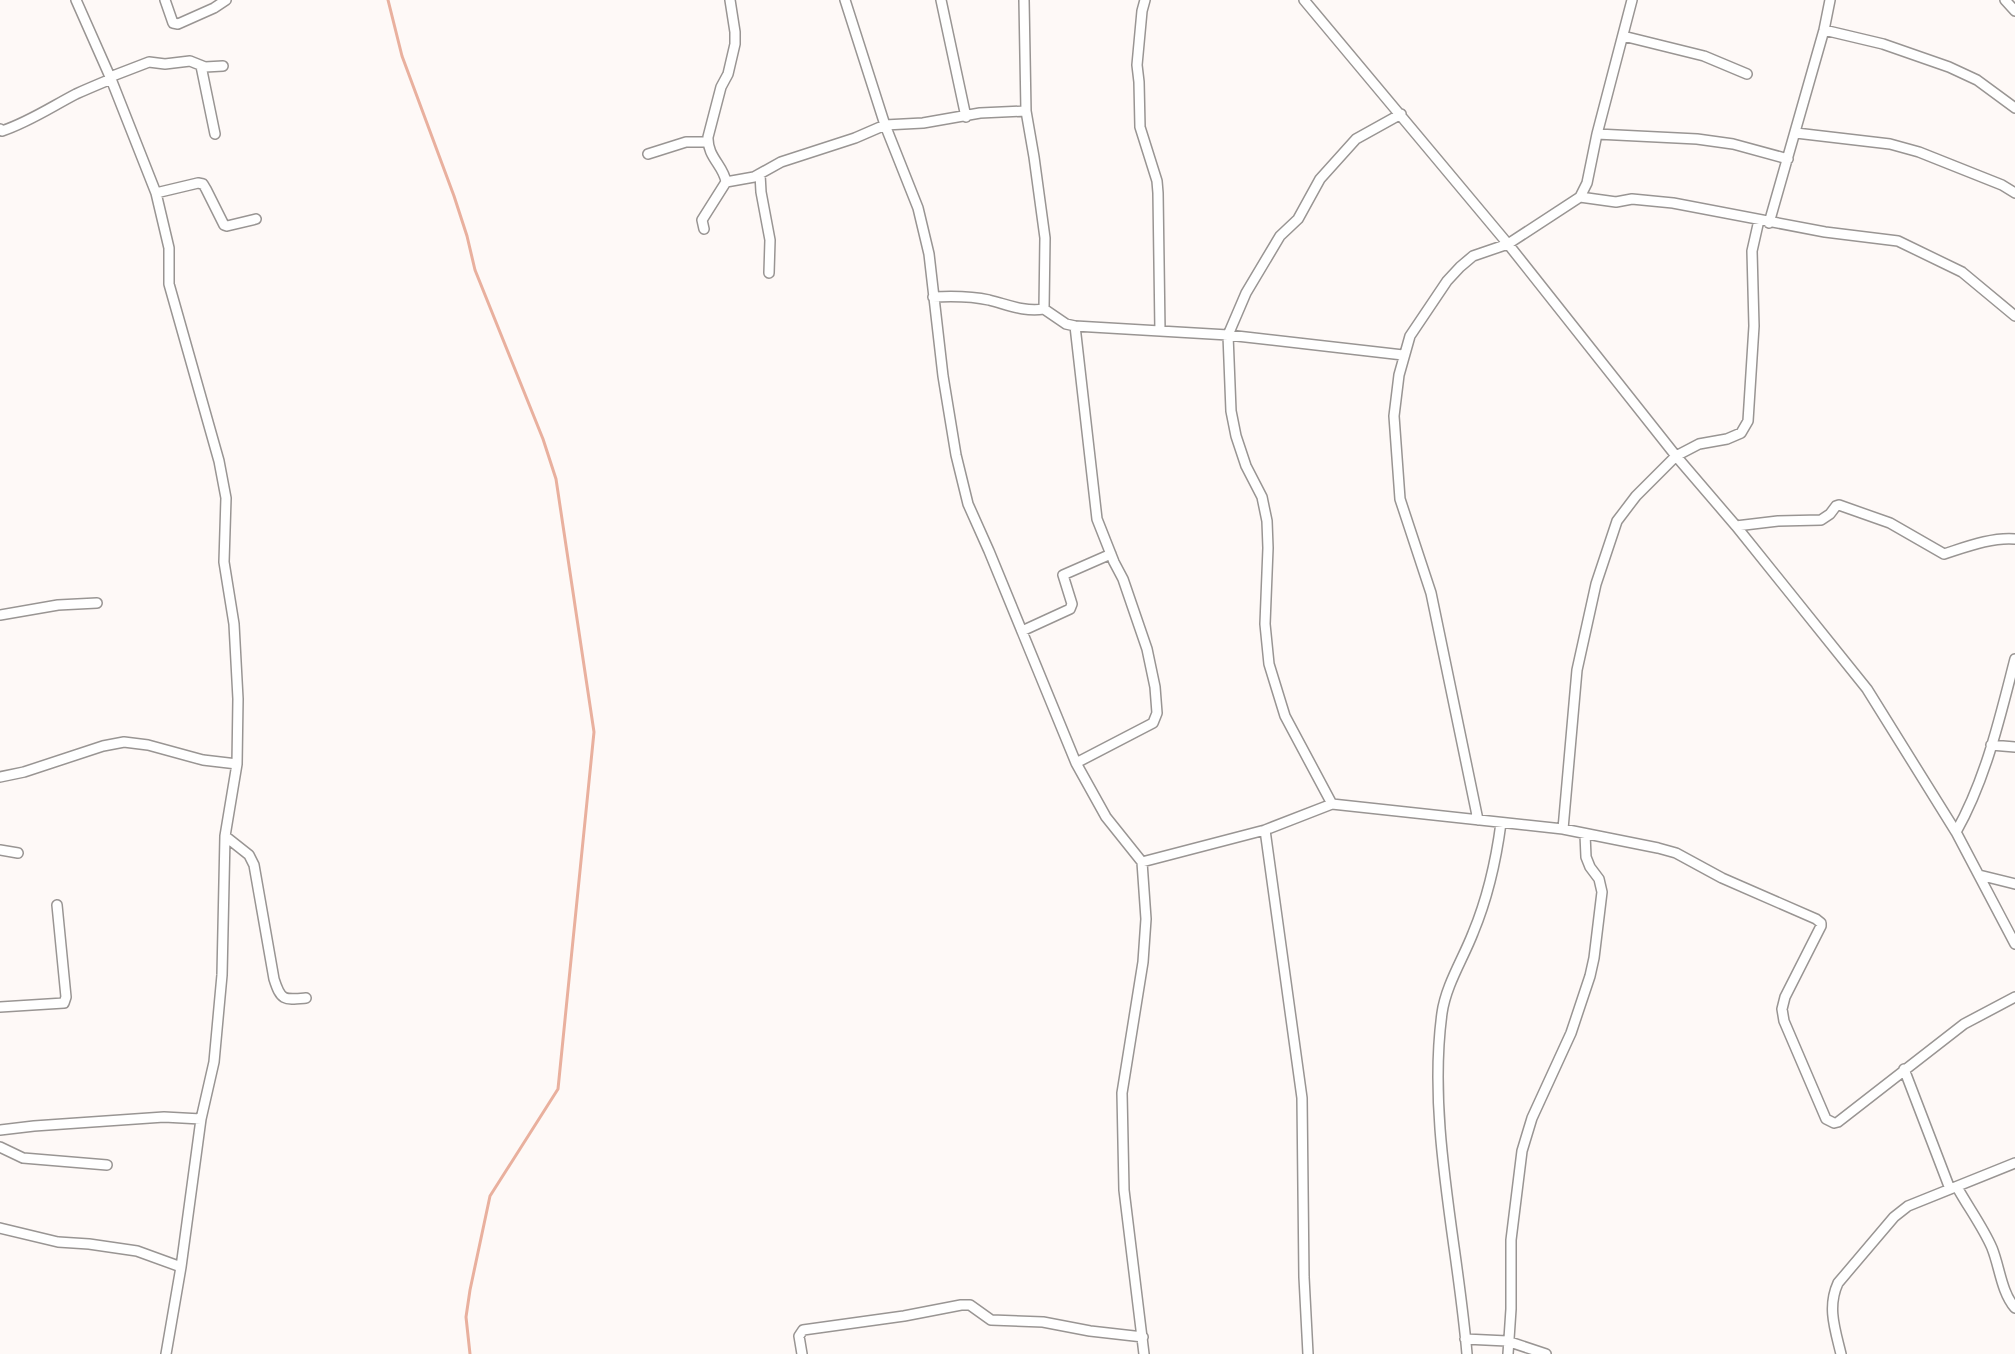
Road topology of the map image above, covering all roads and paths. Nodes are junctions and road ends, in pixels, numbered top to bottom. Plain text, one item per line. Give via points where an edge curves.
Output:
1 (76, 0) edge
2 (165, 0) edge
3 (226, 0) edge
4 (730, 0) edge
5 (845, 0) edge
6 (941, 0) edge
7 (1024, 0) edge
8 (1145, 0) edge
9 (1304, 0) edge
10 (1632, 0) edge
11 (1817, 0) edge
12 (2005, 0) edge
13 (1829, 1) edge
14 (2015, 11) edge
15 (1824, 30) junction
16 (1623, 36) junction
17 (201, 66) junction
18 (223, 66) dead end
19 (1747, 74) dead end
20 (111, 78) junction
21 (2015, 108) edge
22 (1026, 111) junction
23 (1401, 114) junction
24 (966, 117) junction
25 (885, 125) junction
26 (0, 129) edge
27 (1796, 133) junction
28 (215, 134) dead end
29 (1597, 134) junction
30 (707, 142) junction
31 (648, 154) dead end
32 (1788, 159) junction
33 (760, 174) junction
34 (726, 182) junction
35 (156, 193) junction
36 (2015, 193) edge
37 (1580, 197) junction
38 (256, 219) dead end
39 (1759, 220) junction
40 (1769, 223) junction
41 (704, 230) dead end
42 (1508, 244) junction
43 (769, 273) dead end
44 (933, 297) junction
45 (1044, 309) junction
46 (2015, 316) edge
47 (1075, 326) junction
48 (1160, 331) junction
49 (1228, 335) junction
50 (1403, 355) junction
51 (1676, 456) junction
52 (1736, 526) junction
53 (2015, 539) edge
54 (1111, 554) junction
55 (97, 603) dead end
56 (0, 615) edge
57 (1022, 631) junction
58 (2015, 658) edge
59 (1991, 745) junction
60 (2015, 747) edge
61 (237, 764) junction
62 (1076, 764) junction
63 (0, 777) edge
64 (1332, 804) junction
65 (1478, 820) junction
66 (1501, 823) junction
67 (1563, 829) junction
68 (1265, 830) junction
69 (1956, 832) junction
70 (1585, 834) junction
71 (225, 836) junction
72 (0, 850) edge
73 (18, 853) dead end
74 (1142, 862) junction
75 (1978, 875) junction
76 (2015, 884) edge
77 (57, 905) dead end
78 (2015, 944) edge
79 (2015, 997) edge
80 (306, 998) dead end
81 (0, 1007) edge
82 (1904, 1069) junction
83 (201, 1119) junction
84 (0, 1130) edge
85 (0, 1147) edge
86 (2015, 1163) edge
87 (107, 1165) dead end
88 (1954, 1188) junction
89 (0, 1228) edge
90 (181, 1267) junction
91 (2015, 1308) edge
92 (1143, 1337) junction
93 (1465, 1339) junction
94 (1508, 1341) junction
95 (166, 1354) edge
96 (802, 1354) edge
97 (1144, 1354) edge
98 (1308, 1354) edge
99 (1467, 1354) edge
100 (1508, 1354) edge
101 (1546, 1354) edge
102 (1842, 1354) edge

1 - 20 street
2 - 3 street via 173,22 178,24
4 - 30 street via 735,44
5 - 25 street
6 - 24 street
7 - 22 street
8 - 48 street via 1137,65 1140,127 1157,180
9 - 23 street
10 - 16 street
11 - 13 street
12 - 14 street
13 - 15 street
15 - 21 street via 1883,44 1949,67 1977,80
15 - 27 street
16 - 19 street via 1704,56
16 - 29 street
17 - 18 street
17 - 20 street via 190,61 149,62
17 - 28 street
20 - 26 street via 22,124
20 - 35 street
22 - 24 street
22 - 45 street via 1045,238
23 - 42 street
23 - 49 street via 1356,139 1320,179 1298,219 1280,236 1246,293
24 - 25 street
25 - 33 street via 781,162
25 - 44 street via 918,208 929,254
27 - 32 street
27 - 36 street via 1890,144 1919,152
29 - 32 street via 1733,144
29 - 37 street via 1587,183
30 - 31 street via 686,142
30 - 34 street
32 - 40 street
33 - 34 street
33 - 43 street via 770,240
34 - 41 street via 702,220
35 - 38 street via 203,184 224,225
35 - 61 street via 169,248 169,284 208,417 226,498 224,562 234,624
37 - 39 street via 1673,203
37 - 42 street
39 - 40 street
39 - 51 street via 1752,251 1754,326 1748,421 1742,433 1699,444
40 - 46 street via 1898,241 1962,272
42 - 50 street via 1473,256 1447,281 1410,336
42 - 51 street
44 - 45 street via 956,295 1030,311
44 - 57 street via 942,376 968,504
45 - 47 street
47 - 48 street
47 - 54 street via 1097,519
48 - 49 street
49 - 50 street
49 - 64 street via 1231,411 1236,436 1262,497 1267,521 1265,624 1269,664 1285,716
50 - 65 street via 1394,416 1400,499 1431,593
51 - 52 street
51 - 67 street via 1617,521 1596,584 1577,670
52 - 53 street via 1821,520 1839,506 1890,523 1944,554
52 - 69 street via 1867,689
54 - 57 street via 1063,575 1070,609
54 - 62 street via 1146,649 1157,713 1153,723
55 - 56 street
57 - 62 street
58 - 59 street
59 - 60 street
59 - 69 street
61 - 63 street via 124,742
61 - 71 street
62 - 74 street via 1106,817
64 - 65 street
64 - 68 street
65 - 66 street
66 - 67 street
66 - 93 street via 1488,894 1442,1010 1437,1054 1441,1134
67 - 70 street
68 - 74 street
68 - 98 street via 1302,1098
69 - 75 street
70 - 82 street via 1676,853 1722,879 1820,921 1821,927 1782,1009 1830,1122 1838,1122
70 - 94 street via 1586,857 1602,892 1594,958 1571,1033 1532,1118 1522,1151 1511,1240
71 - 80 street via 249,855 254,865 278,994 290,1000
71 - 83 street via 222,975 214,1062
72 - 73 street
74 - 92 street via 1146,919 1143,962 1122,1094 1124,1190
75 - 76 street
75 - 78 street
77 - 81 street via 64,1003
79 - 82 street via 1964,1024
82 - 88 street
83 - 84 street via 164,1117
83 - 90 street
85 - 87 street via 23,1158
86 - 88 street
88 - 91 street via 1990,1244 2005,1293
88 - 102 street via 1908,1206 1894,1216 1838,1283 1832,1310
89 - 90 street via 58,1242 137,1251
90 - 95 street
92 - 96 street via 1043,1322 991,1320 970,1305 961,1305 803,1330 799,1336
92 - 97 street
93 - 94 street
93 - 99 street
94 - 100 street
94 - 101 street

